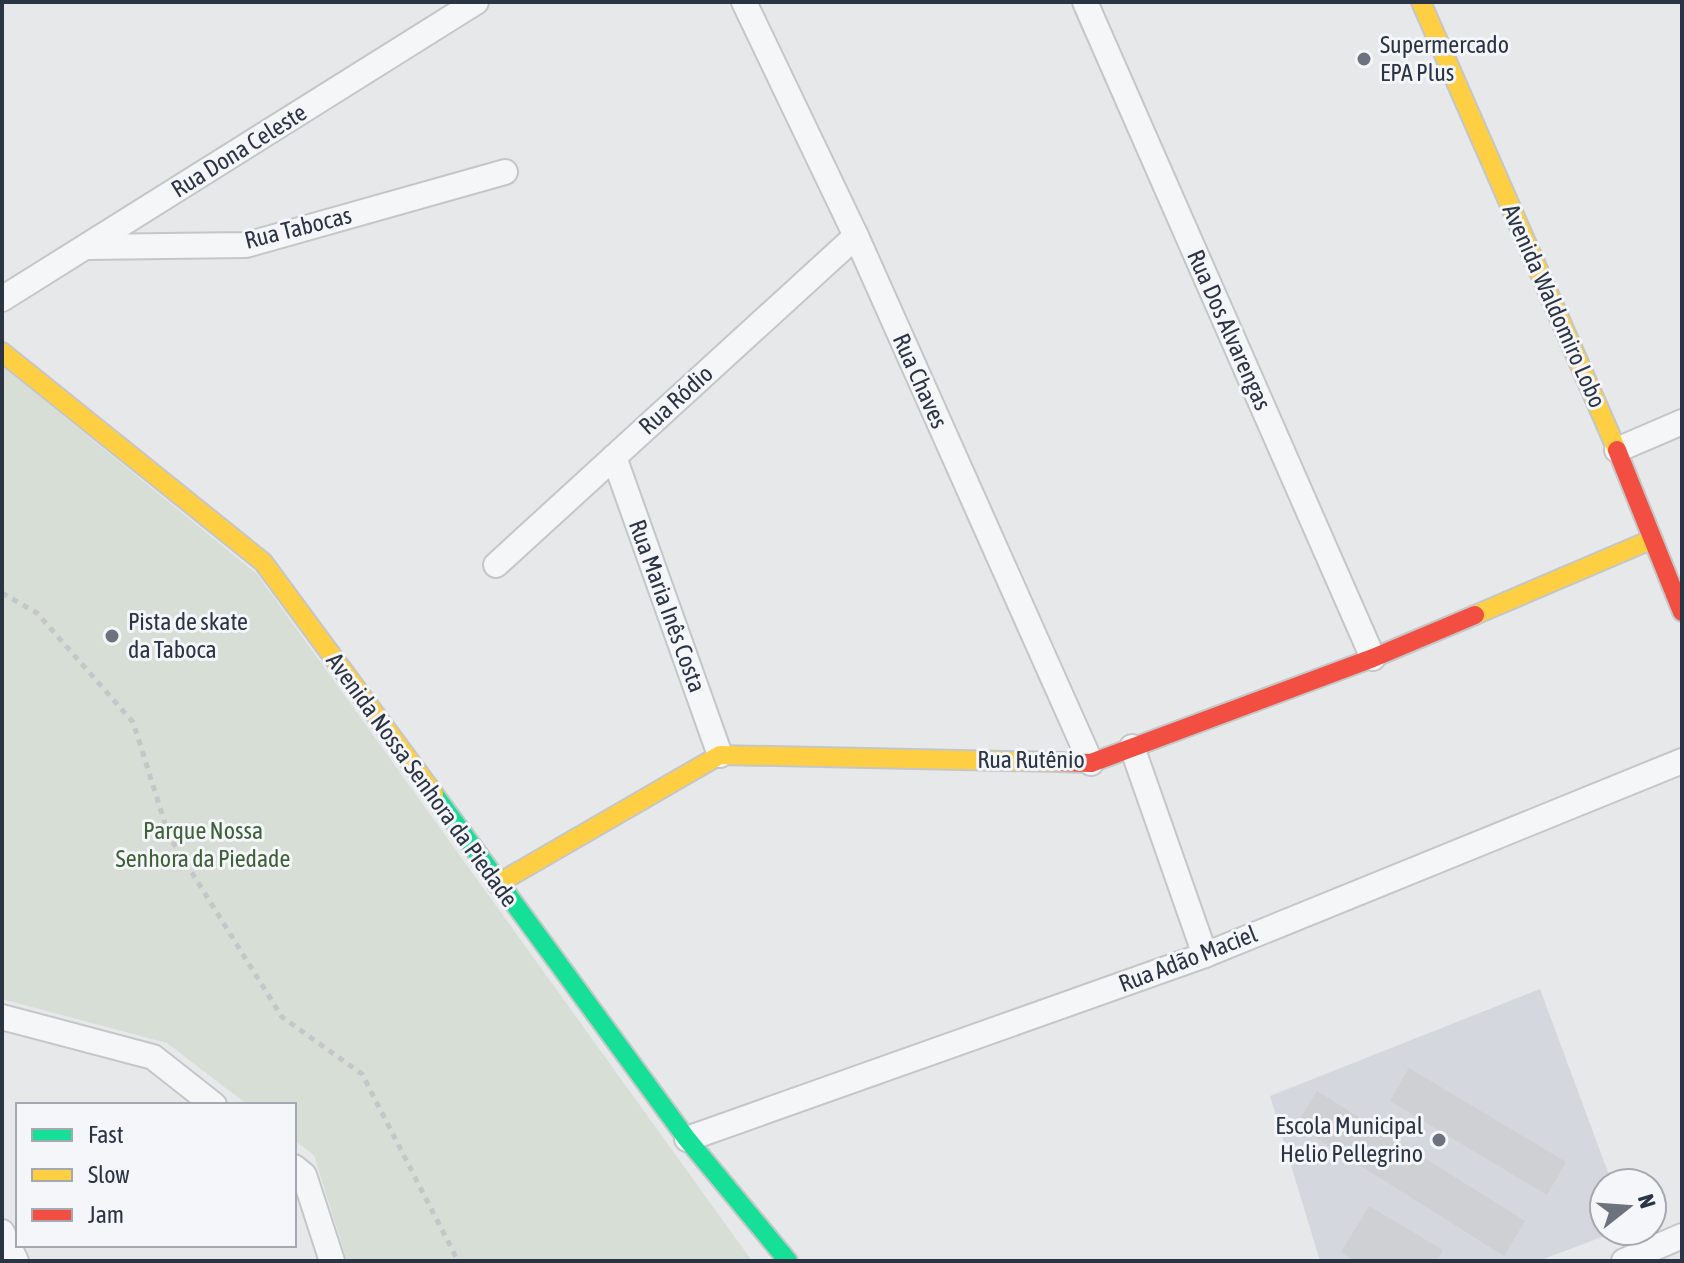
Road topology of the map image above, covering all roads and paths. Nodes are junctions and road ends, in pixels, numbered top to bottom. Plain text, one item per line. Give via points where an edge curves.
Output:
1 (476, 2) edge
2 (744, 2) edge
3 (1085, 2) edge
4 (1421, 2) edge
5 (505, 172) dead end
6 (856, 236) junction
7 (85, 247) junction
8 (2, 299) edge
9 (2, 352) edge
10 (1682, 422) edge
11 (1617, 450) junction
12 (614, 457) junction
13 (1653, 539) junction
14 (496, 565) dead end
15 (2, 593) edge
16 (1682, 612) edge
17 (1373, 658) junction
18 (1132, 747) junction
19 (720, 755) junction
20 (1682, 761) edge
21 (1091, 763) junction
22 (497, 884) junction
23 (1205, 955) junction
24 (2, 1017) edge
25 (211, 1103) edge
26 (687, 1139) junction
27 (296, 1169) edge
28 (2, 1232) edge
29 (1682, 1236) edge
30 (16, 1261) edge
31 (332, 1261) edge
32 (457, 1261) edge
33 (788, 1261) edge
34 (1624, 1261) edge

1 - 7 street, Rua Dona Celeste
2 - 6 street, Rua Chaves
3 - 17 street, Rua Dos Alvarengas
4 - 11 street, Avenida Waldomiro Lobo
5 - 7 street, Rua Tabocas via 246,245
6 - 12 street, Rua Ródio
6 - 21 street, Rua Chaves
7 - 8 street, Rua Dona Celeste
9 - 22 street, Avenida Nossa Senhora da Piedade via 263,562
10 - 11 street
11 - 13 street, Avenida Waldomiro Lobo
12 - 14 street, Rua Ródio
12 - 19 street, Rua Maria Inês Costa
13 - 16 street, Avenida Waldomiro Lobo
13 - 17 street, Rua Rutênio
15 - 32 path via 37,613 133,722 169,836 282,1017 362,1074
17 - 18 street, Rua Rutênio
18 - 21 street, Rua Rutênio
18 - 23 street
19 - 21 street, Rua Rutênio
19 - 22 street
20 - 23 street, Rua Adão Maciel
22 - 26 street, Avenida Nossa Senhora da Piedade
23 - 26 street, Rua Adão Maciel
24 - 25 street via 153,1057
26 - 33 street, Avenida Nossa Senhora da Piedade
27 - 31 street via 304,1175
28 - 30 street
29 - 34 street

